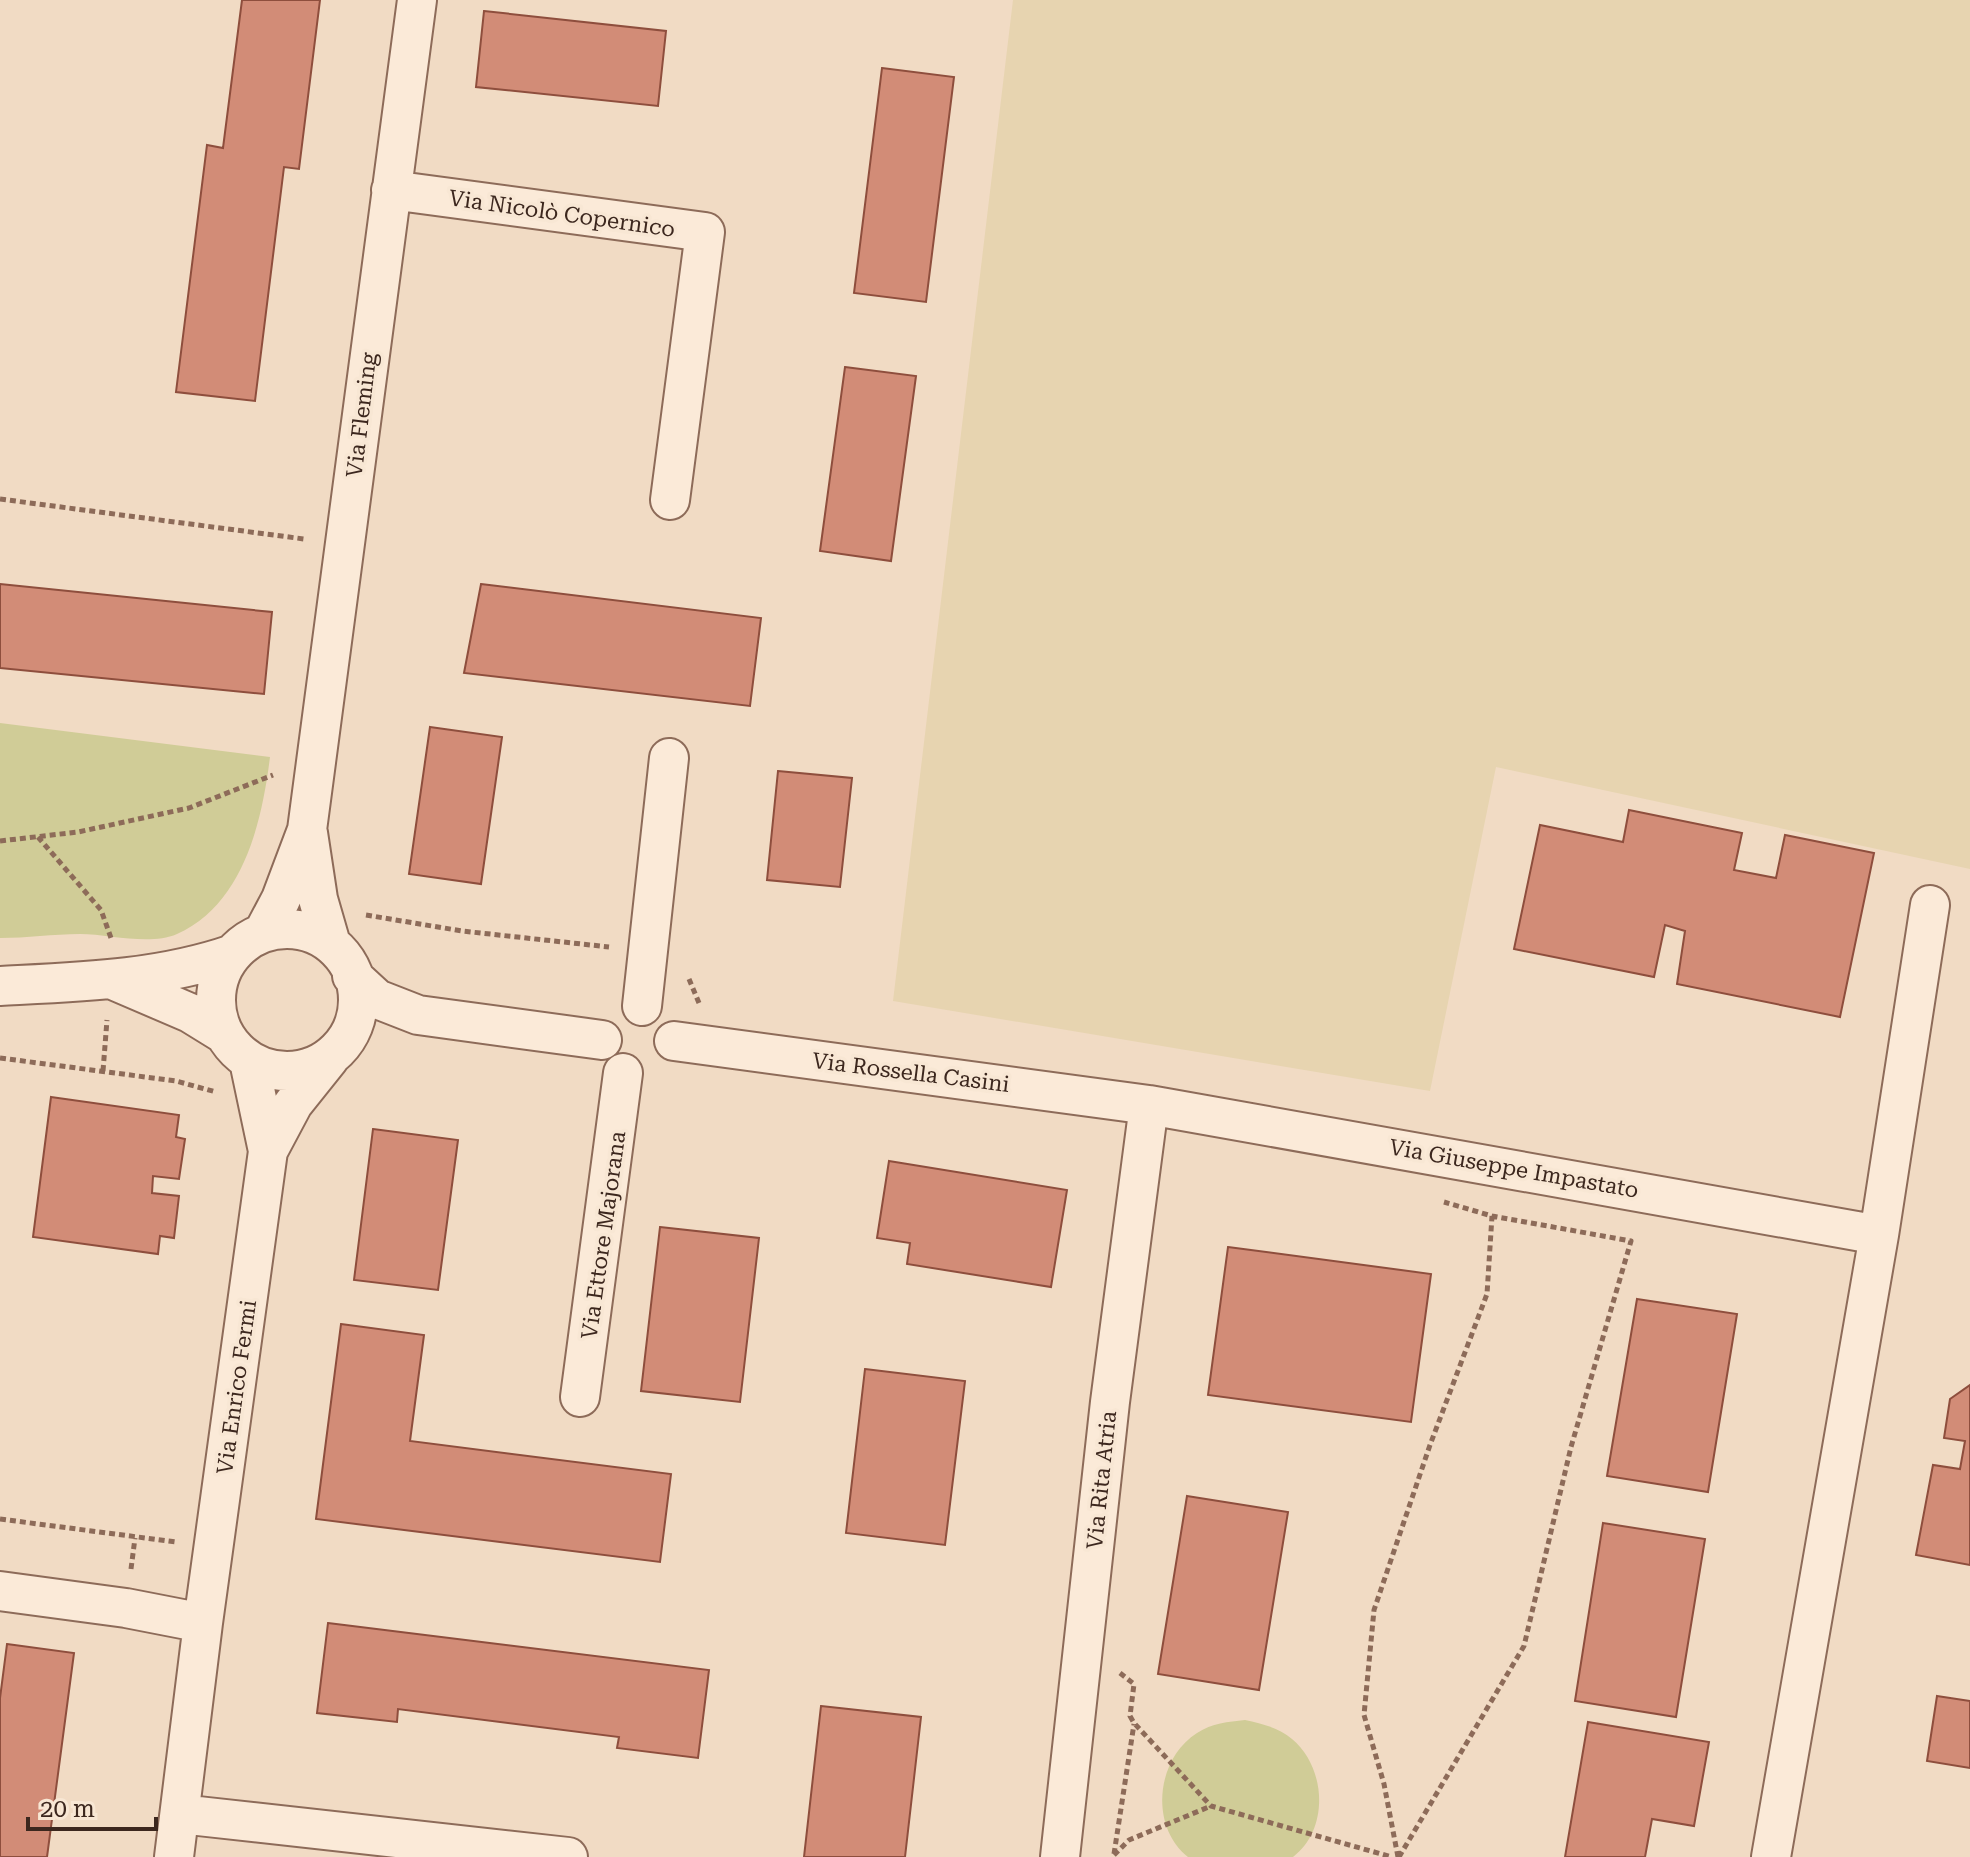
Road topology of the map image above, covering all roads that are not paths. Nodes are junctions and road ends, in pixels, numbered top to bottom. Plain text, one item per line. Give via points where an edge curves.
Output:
1 (417, 0) edge
2 (391, 190) junction
3 (670, 500) dead end
4 (669, 758) dead end
5 (307, 830) junction
6 (1930, 905) dead end
7 (248, 944) junction
8 (331, 944) junction
9 (352, 976) junction
10 (110, 979) junction
11 (0, 986) edge
12 (642, 1006) junction
13 (418, 1015) junction
14 (355, 1023) junction
15 (602, 1040) junction
16 (674, 1041) junction
17 (236, 1047) junction
18 (329, 1059) junction
19 (623, 1073) junction
20 (1149, 1105) junction
21 (268, 1151) junction
22 (1879, 1235) junction
23 (580, 1397) dead end
24 (0, 1591) edge
25 (203, 1623) junction
26 (180, 1814) junction
27 (174, 1857) edge
28 (568, 1857) edge
29 (1060, 1857) edge
30 (1771, 1857) edge

1 - 2 street, Via Fleming
2 - 3 street, Via Nicolò Copernico via 705,232
2 - 5 street, Via Fleming
4 - 12 street
5 - 7 street, Via Fleming via 281,899
5 - 8 street, Via Fleming
6 - 22 street
7 - 8 street via 290,929
7 - 10 street via 192,968
7 - 17 street via 224,966 216,995
8 - 9 street
9 - 13 street via 377,999
9 - 14 street via 358,992
10 - 11 street
10 - 17 street via 190,1013
12 - 15 street via 614,1014
12 - 16 street via 664,1017
13 - 14 street
13 - 15 street
14 - 18 street
15 - 19 street via 608,1060
16 - 19 street via 666,1063 646,1075
16 - 20 street, Via Rossella Casini
17 - 18 street via 281,1072 315,1067
17 - 21 street, Via Enrico Fermi
18 - 21 street, Via Enrico Fermi via 293,1104
19 - 23 street, Via Ettore Majorana
20 - 22 street, Via Giuseppe Impastato
20 - 29 street, Via Rita Atria
21 - 25 street, Via Enrico Fermi
22 - 30 street
24 - 25 street
25 - 26 street, Via Enrico Fermi
26 - 27 street, Via Enrico Fermi
26 - 28 street

